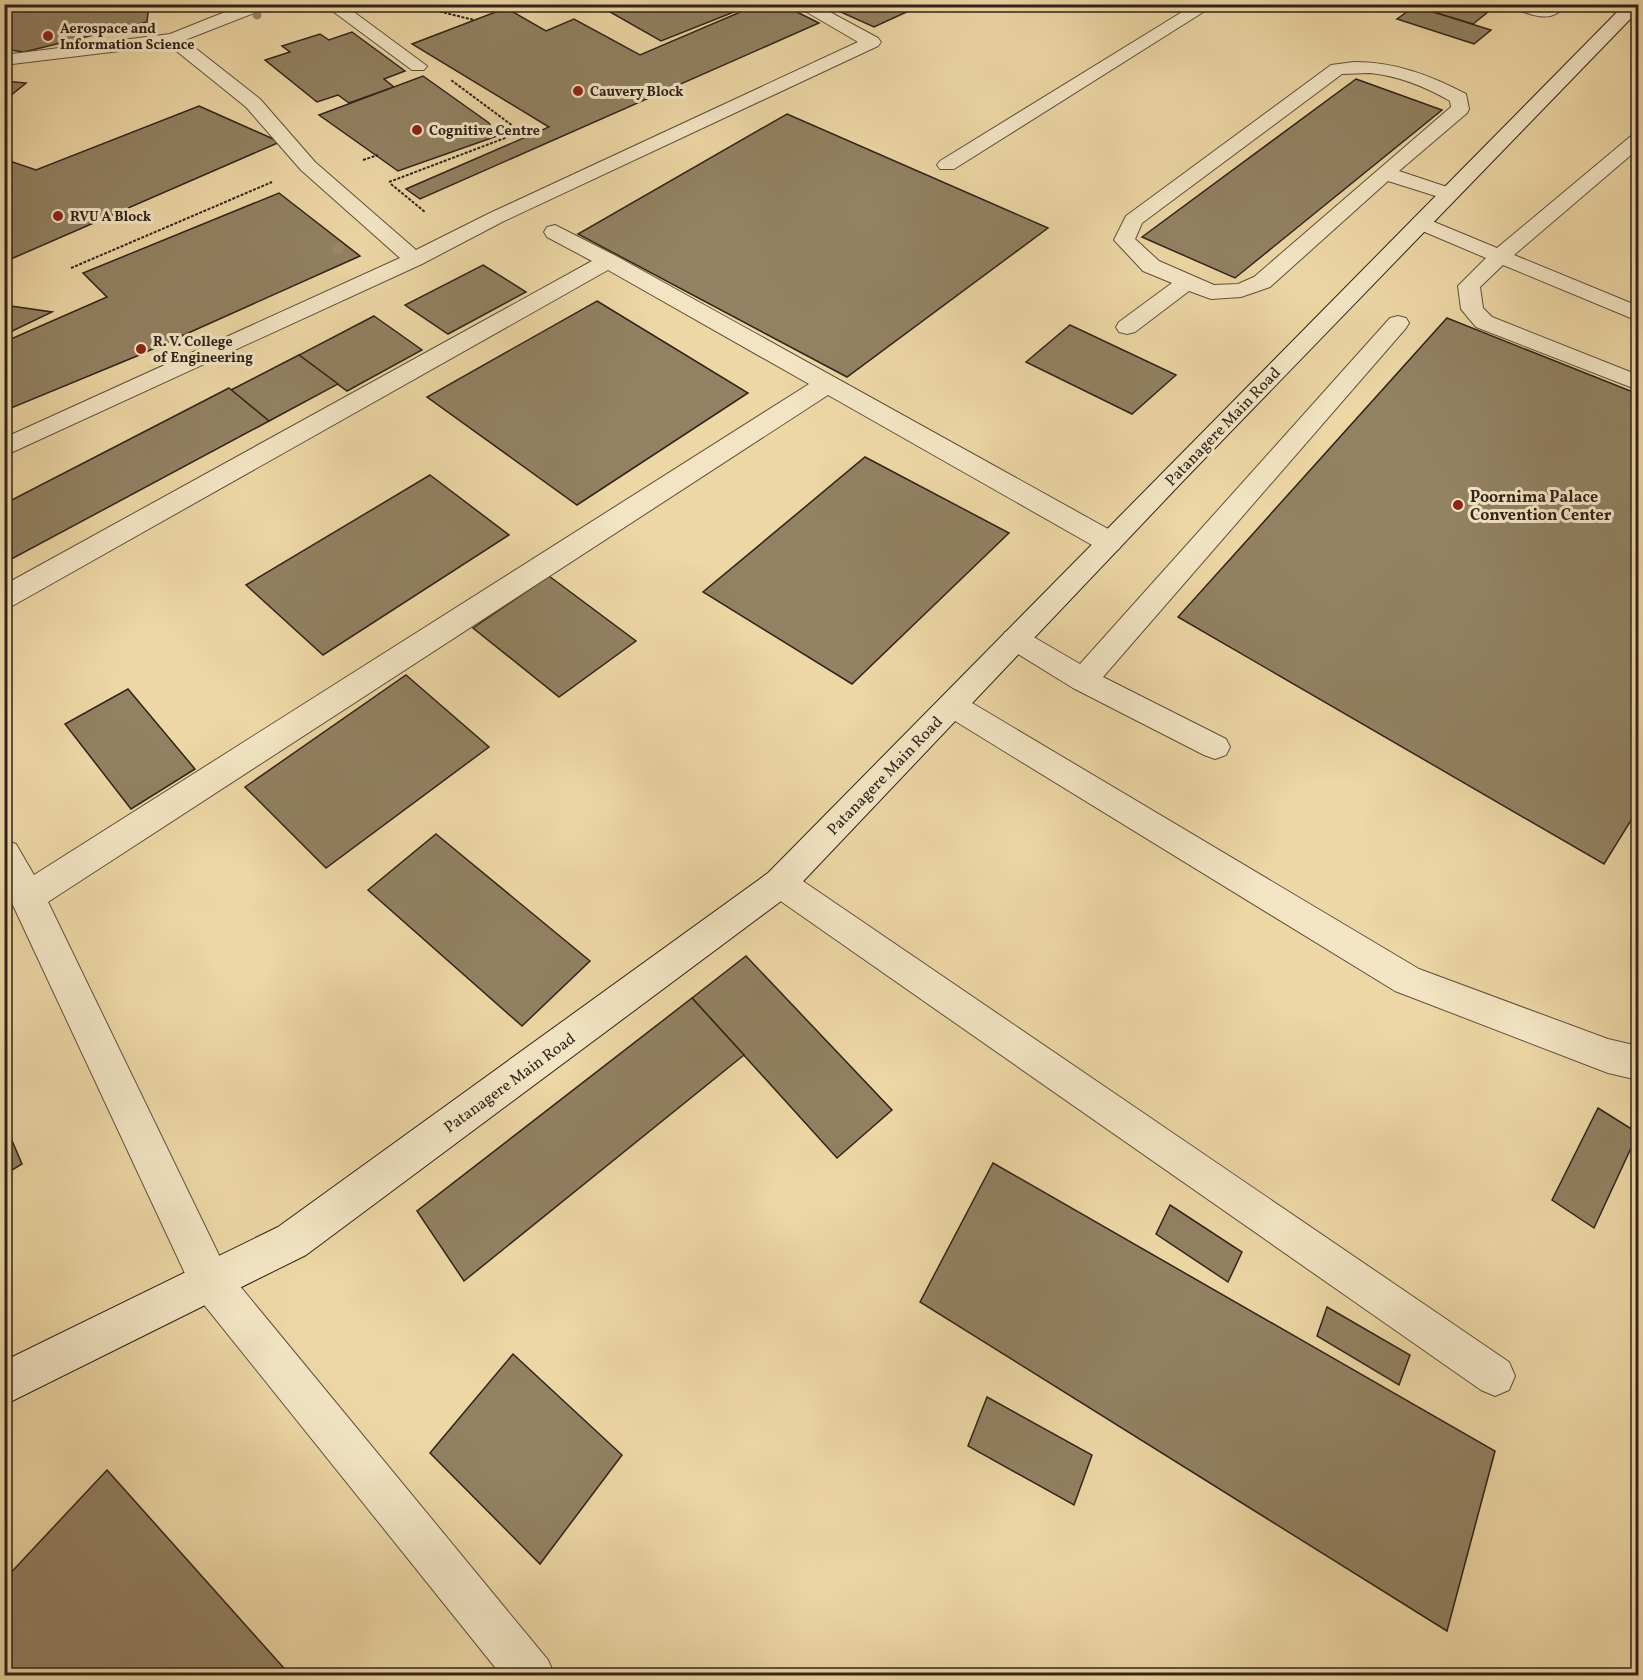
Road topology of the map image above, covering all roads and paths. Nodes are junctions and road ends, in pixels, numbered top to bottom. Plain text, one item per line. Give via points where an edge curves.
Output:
1 (261, 4) edge
2 (331, 4) edge
3 (409, 4) edge
4 (801, 4) edge
5 (1208, 4) edge
6 (1518, 4) edge
7 (1560, 4) edge
8 (1635, 4) edge
9 (474, 20) dead end
10 (172, 39) junction
11 (4, 60) edge
12 (418, 66) dead end
13 (447, 76) dead end
14 (1638, 140) edge
15 (378, 155) dead end
16 (363, 160) dead end
17 (946, 165) dead end
18 (308, 166) junction
19 (1385, 172) junction
20 (389, 182) dead end
21 (1449, 195) junction
22 (1420, 223) junction
23 (555, 232) dead end
24 (1501, 255) junction
25 (414, 259) junction
26 (608, 261) junction
27 (70, 268) dead end
28 (1187, 282) junction
29 (1638, 314) edge
30 (1398, 323) dead end
31 (1127, 327) dead end
32 (1638, 383) edge
33 (827, 384) junction
34 (4, 448) edge
35 (1109, 542) junction
36 (4, 598) edge
37 (1015, 639) junction
38 (1083, 680) junction
39 (952, 705) junction
40 (1215, 747) dead end
41 (4, 854) edge
42 (780, 883) junction
43 (28, 897) junction
44 (1638, 1063) edge
45 (210, 1282) junction
46 (1496, 1376) dead end
47 (4, 1384) edge
48 (532, 1676) edge

1 - 10 lane
2 - 12 lane
3 - 9 path
4 - 25 lane via 872,42
5 - 17 lane
6 - 7 lane via 1546,14
8 - 21 street, Patanagere Main Road
10 - 11 lane
10 - 18 lane via 253,103
13 - 20 path via 521,132
14 - 24 lane
15 - 16 path
18 - 25 lane
18 - 27 path
19 - 21 lane
19 - 28 lane via 1262,282 1241,290 1212,292
19 - 28 lane via 1460,109 1459,98 1429,81 1384,68 1337,69 1133,220 1124,240 1151,266
21 - 22 street, Patanagere Main Road
22 - 24 lane
22 - 35 street, Patanagere Main Road
23 - 26 street
24 - 29 lane
24 - 32 lane via 1469,286 1472,309 1484,322
25 - 34 lane
26 - 33 street
26 - 36 street
28 - 31 lane
30 - 38 lane
33 - 35 street
33 - 43 street
35 - 37 street, Patanagere Main Road
37 - 38 lane
37 - 39 street, Patanagere Main Road
38 - 40 lane
39 - 42 street, Patanagere Main Road
39 - 44 lane via 1407,980 1608,1056
41 - 43 street
42 - 45 street, Patanagere Main Road via 292,1241
42 - 46 lane
43 - 45 street
45 - 47 street, Patanagere Main Road
45 - 48 lane

